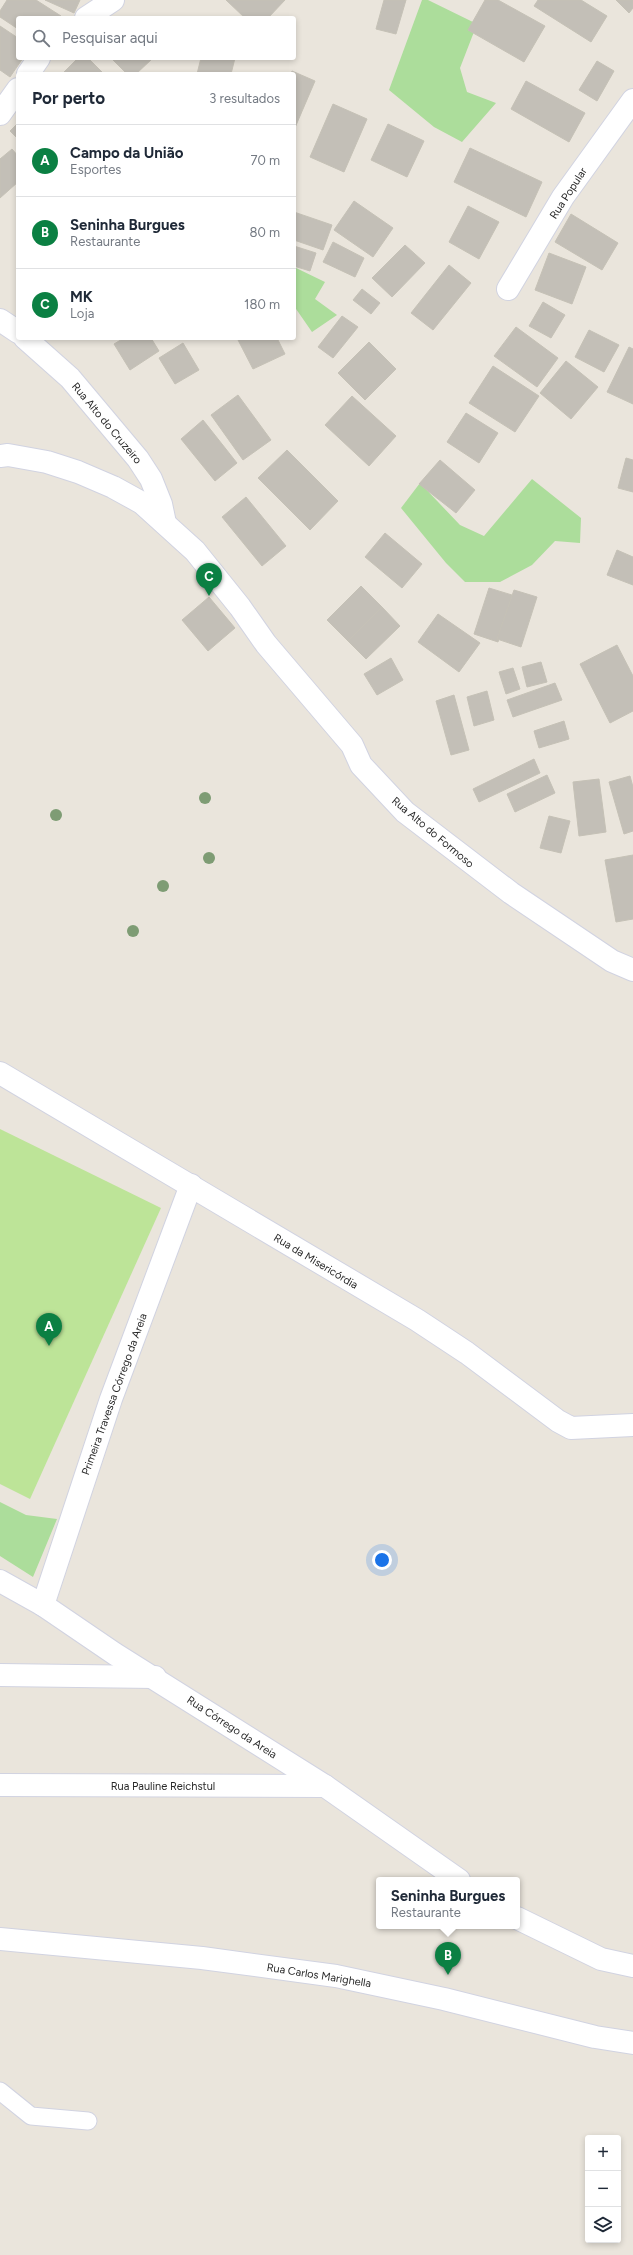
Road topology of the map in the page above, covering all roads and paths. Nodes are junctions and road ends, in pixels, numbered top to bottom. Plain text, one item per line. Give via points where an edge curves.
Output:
1 (113, 0) edge
2 (89, 16) edge
3 (38, 60) edge
4 (29, 72) edge
5 (16, 92) edge
6 (633, 100) edge
7 (0, 114) edge
8 (508, 289) dead end
9 (23, 340) edge
10 (0, 456) edge
11 (165, 523) junction
12 (633, 970) edge
13 (0, 1074) edge
14 (191, 1185) junction
15 (633, 1425) edge
16 (0, 1581) edge
17 (42, 1605) junction
18 (0, 1675) edge
19 (154, 1677) junction
20 (0, 1785) edge
21 (325, 1786) junction
22 (455, 1877) edge
23 (520, 1919) edge
24 (0, 1940) edge
25 (633, 1966) edge
26 (633, 2043) edge
27 (0, 2091) edge
28 (88, 2121) dead end

1 - 2 street
3 - 4 street
5 - 7 street
6 - 8 street, Rua Popular via 564,197
9 - 11 street, Rua Alto do Cruzeiro via 70,378 138,460 151,479
10 - 11 street, Rua Alto do Formoso via 8,455 47,462 85,475 142,503
11 - 12 street, Rua Alto do Formoso via 195,551 266,644 352,745 361,765 405,812 511,894 612,961
13 - 14 street, Rua da Misericórdia
14 - 15 street, Rua da Misericórdia via 417,1320 468,1353 558,1421 571,1428
14 - 17 street, Primeira Travessa Córrego da Areia via 110,1399
16 - 17 street, Rua Córrego da Areia
17 - 19 street, Rua Córrego da Areia
18 - 19 street
19 - 21 street, Rua Córrego da Areia
20 - 21 street, Rua Pauline Reichstul
21 - 22 street, Rua Córrego da Areia
23 - 25 street via 601,1959
24 - 26 street, Rua Carlos Marighella via 202,1958 336,1976 444,1998 595,2037
27 - 28 lane via 31,2116

